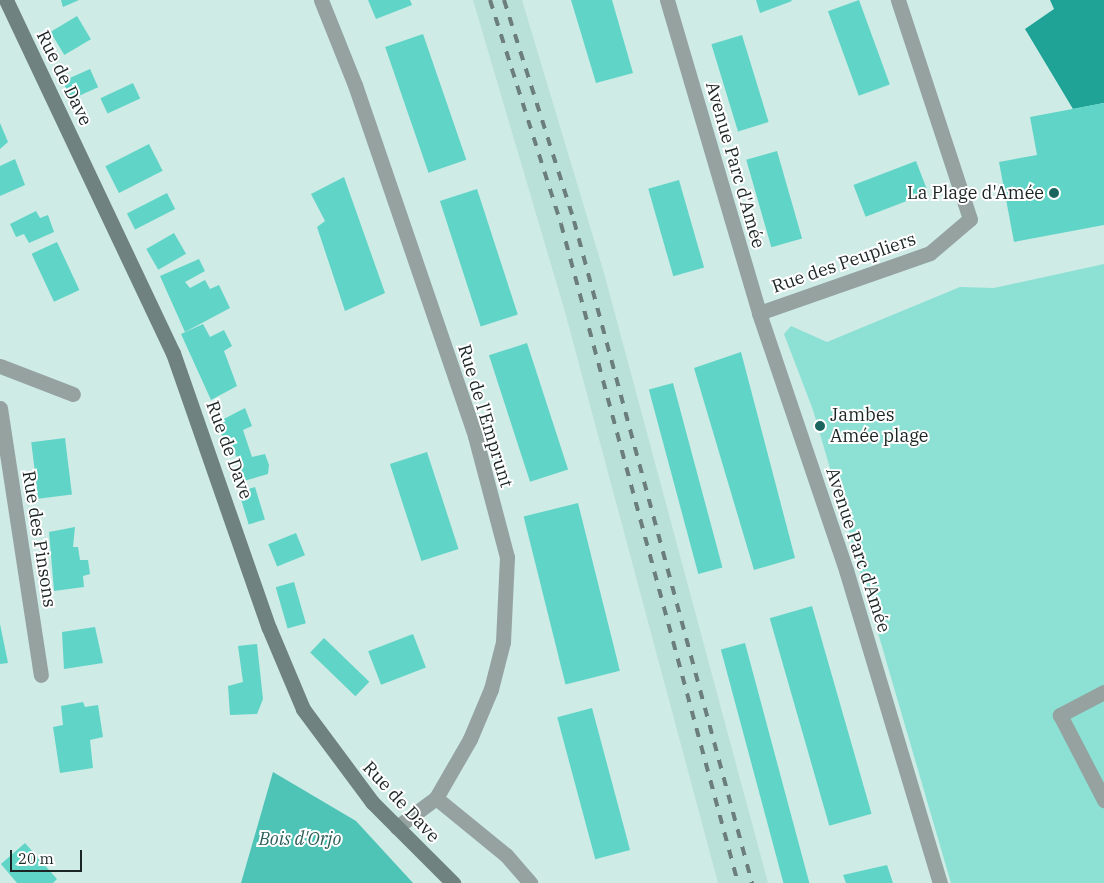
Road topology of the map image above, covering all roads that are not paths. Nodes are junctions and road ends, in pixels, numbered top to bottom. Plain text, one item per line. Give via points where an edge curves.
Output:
1 (6, 0) edge
2 (321, 0) edge
3 (667, 0) edge
4 (898, 0) edge
5 (759, 313) junction
6 (0, 366) edge
7 (73, 394) dead end
8 (0, 408) edge
9 (41, 675) dead end
10 (1104, 692) edge
11 (436, 798) junction
12 (1104, 800) edge
13 (397, 827) junction
14 (453, 883) edge
15 (530, 883) edge
16 (940, 883) edge

1 - 13 main road, Rue de Dave via 173,353 290,682 331,752
2 - 11 street, Rue de l'Emprunt via 355,85 475,436 506,558 503,642 491,689 470,739
3 - 5 street, Avenue Parc d'Amée
4 - 5 street, Rue des Peupliers via 970,219 930,253
5 - 16 street, Avenue Parc d'Amée via 848,579
6 - 7 street
8 - 9 street, Rue des Pinsons
10 - 12 street via 1060,715
11 - 13 street, Rue de l'Emprunt
11 - 15 street via 506,855
13 - 14 main road, Rue de Dave

